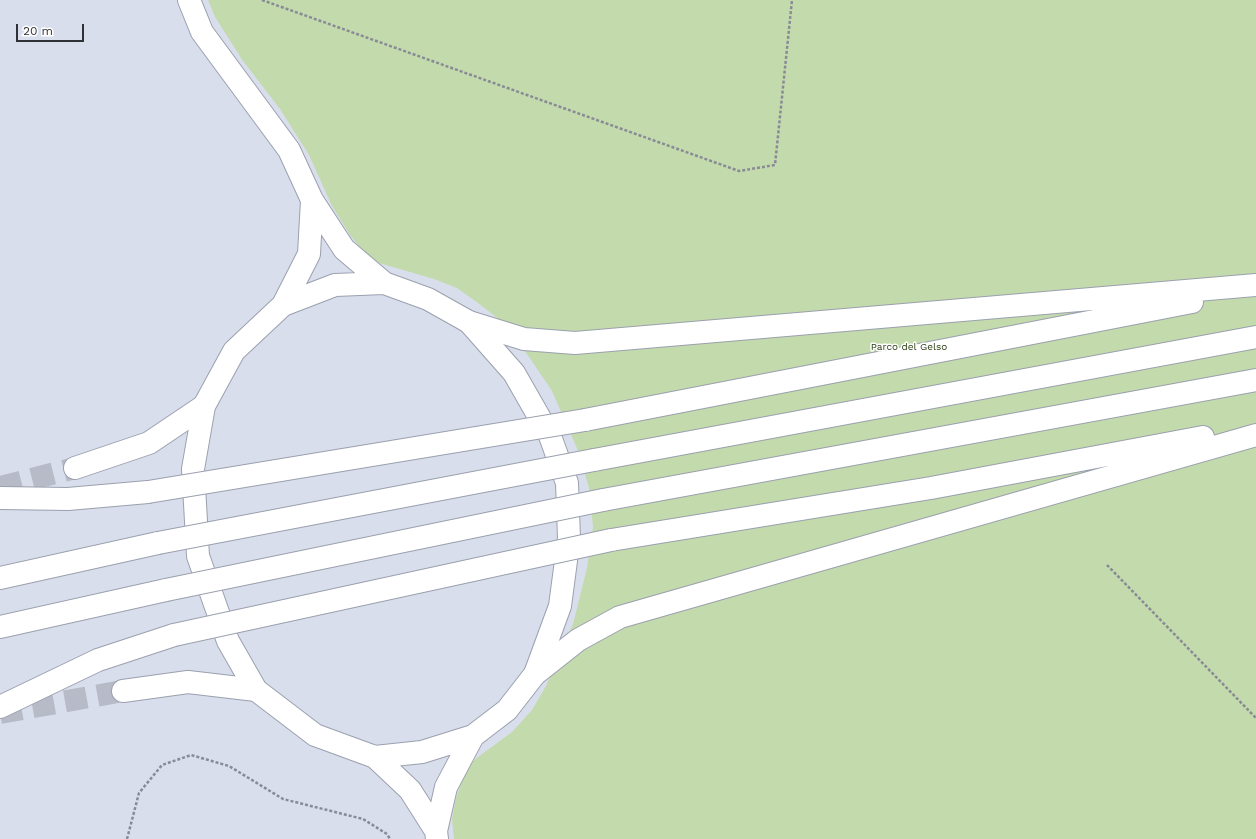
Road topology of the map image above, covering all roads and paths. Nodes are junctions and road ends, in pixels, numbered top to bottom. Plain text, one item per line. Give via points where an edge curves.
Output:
1 (189, 0) edge
2 (262, 0) edge
3 (792, 0) edge
4 (312, 200) junction
5 (384, 283) junction
6 (1256, 285) edge
7 (1256, 290) edge
8 (283, 305) junction
9 (469, 322) junction
10 (1256, 337) edge
11 (1256, 380) edge
12 (204, 406) junction
13 (1256, 428) edge
14 (1256, 435) edge
15 (75, 468) tunnel mouth
16 (0, 498) edge
17 (1107, 565) dead end
18 (0, 578) edge
19 (0, 626) edge
20 (535, 674) junction
21 (256, 690) junction
22 (123, 691) tunnel mouth
23 (0, 707) edge
24 (1256, 718) edge
25 (473, 736) junction
26 (375, 757) junction
27 (437, 835) edge
28 (127, 839) edge
29 (390, 839) edge

1 - 4 main road via 202,32 289,150
2 - 3 path via 739,171 775,164
4 - 5 main road via 344,249
4 - 8 main road via 309,254
5 - 8 main road via 335,285
5 - 9 main road via 428,299
6 - 9 main road via 575,343 524,339
7 - 16 main road, bridge via 585,420 148,492 68,499
8 - 12 main road via 234,351
9 - 20 main road via 514,373 550,436 566,483 569,538 560,606
10 - 18 main road, bridge via 594,460 158,544
11 - 19 main road, bridge via 603,500
12 - 15 main road via 149,443
12 - 21 main road via 193,469 198,556 228,641
13 - 23 main road, bridge via 931,488 611,540 174,635 98,660
14 - 20 main road via 620,617 578,640
17 - 24 path
20 - 25 main road via 508,710
21 - 22 main road via 188,682
21 - 26 main road via 315,735
25 - 26 main road via 422,752
25 - 27 main road via 446,787
26 - 27 main road via 410,790
28 - 29 path via 139,793 162,765 191,755 229,766 283,799 363,819 387,834

